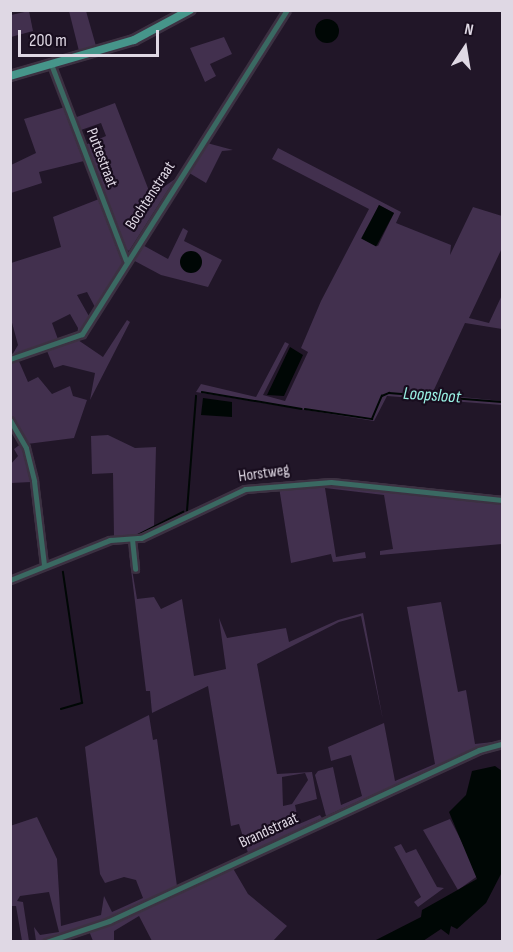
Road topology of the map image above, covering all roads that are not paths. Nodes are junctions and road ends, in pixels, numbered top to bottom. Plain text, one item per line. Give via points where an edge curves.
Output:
1 (190, 10) edge
2 (287, 10) edge
3 (51, 64) junction
4 (10, 76) edge
5 (126, 260) junction
6 (10, 359) edge
7 (10, 420) edge
8 (502, 500) edge
9 (132, 539) junction
10 (44, 565) junction
11 (135, 569) dead end
12 (10, 580) edge
13 (502, 744) edge
14 (61, 940) edge
15 (46, 942) edge

1 - 3 street via 134,40
2 - 5 street, Bochtenstraat
3 - 4 street
3 - 5 street, Puttestraat
5 - 6 street, Bochtenstraat via 80,336
7 - 10 street via 26,448
8 - 9 street, Horstweg via 331,482 244,489
9 - 10 street, Horstweg via 110,540
9 - 11 street
10 - 12 street, Horstweg
13 - 14 street, Brandstraat via 479,750
14 - 15 street, Brandstraat

